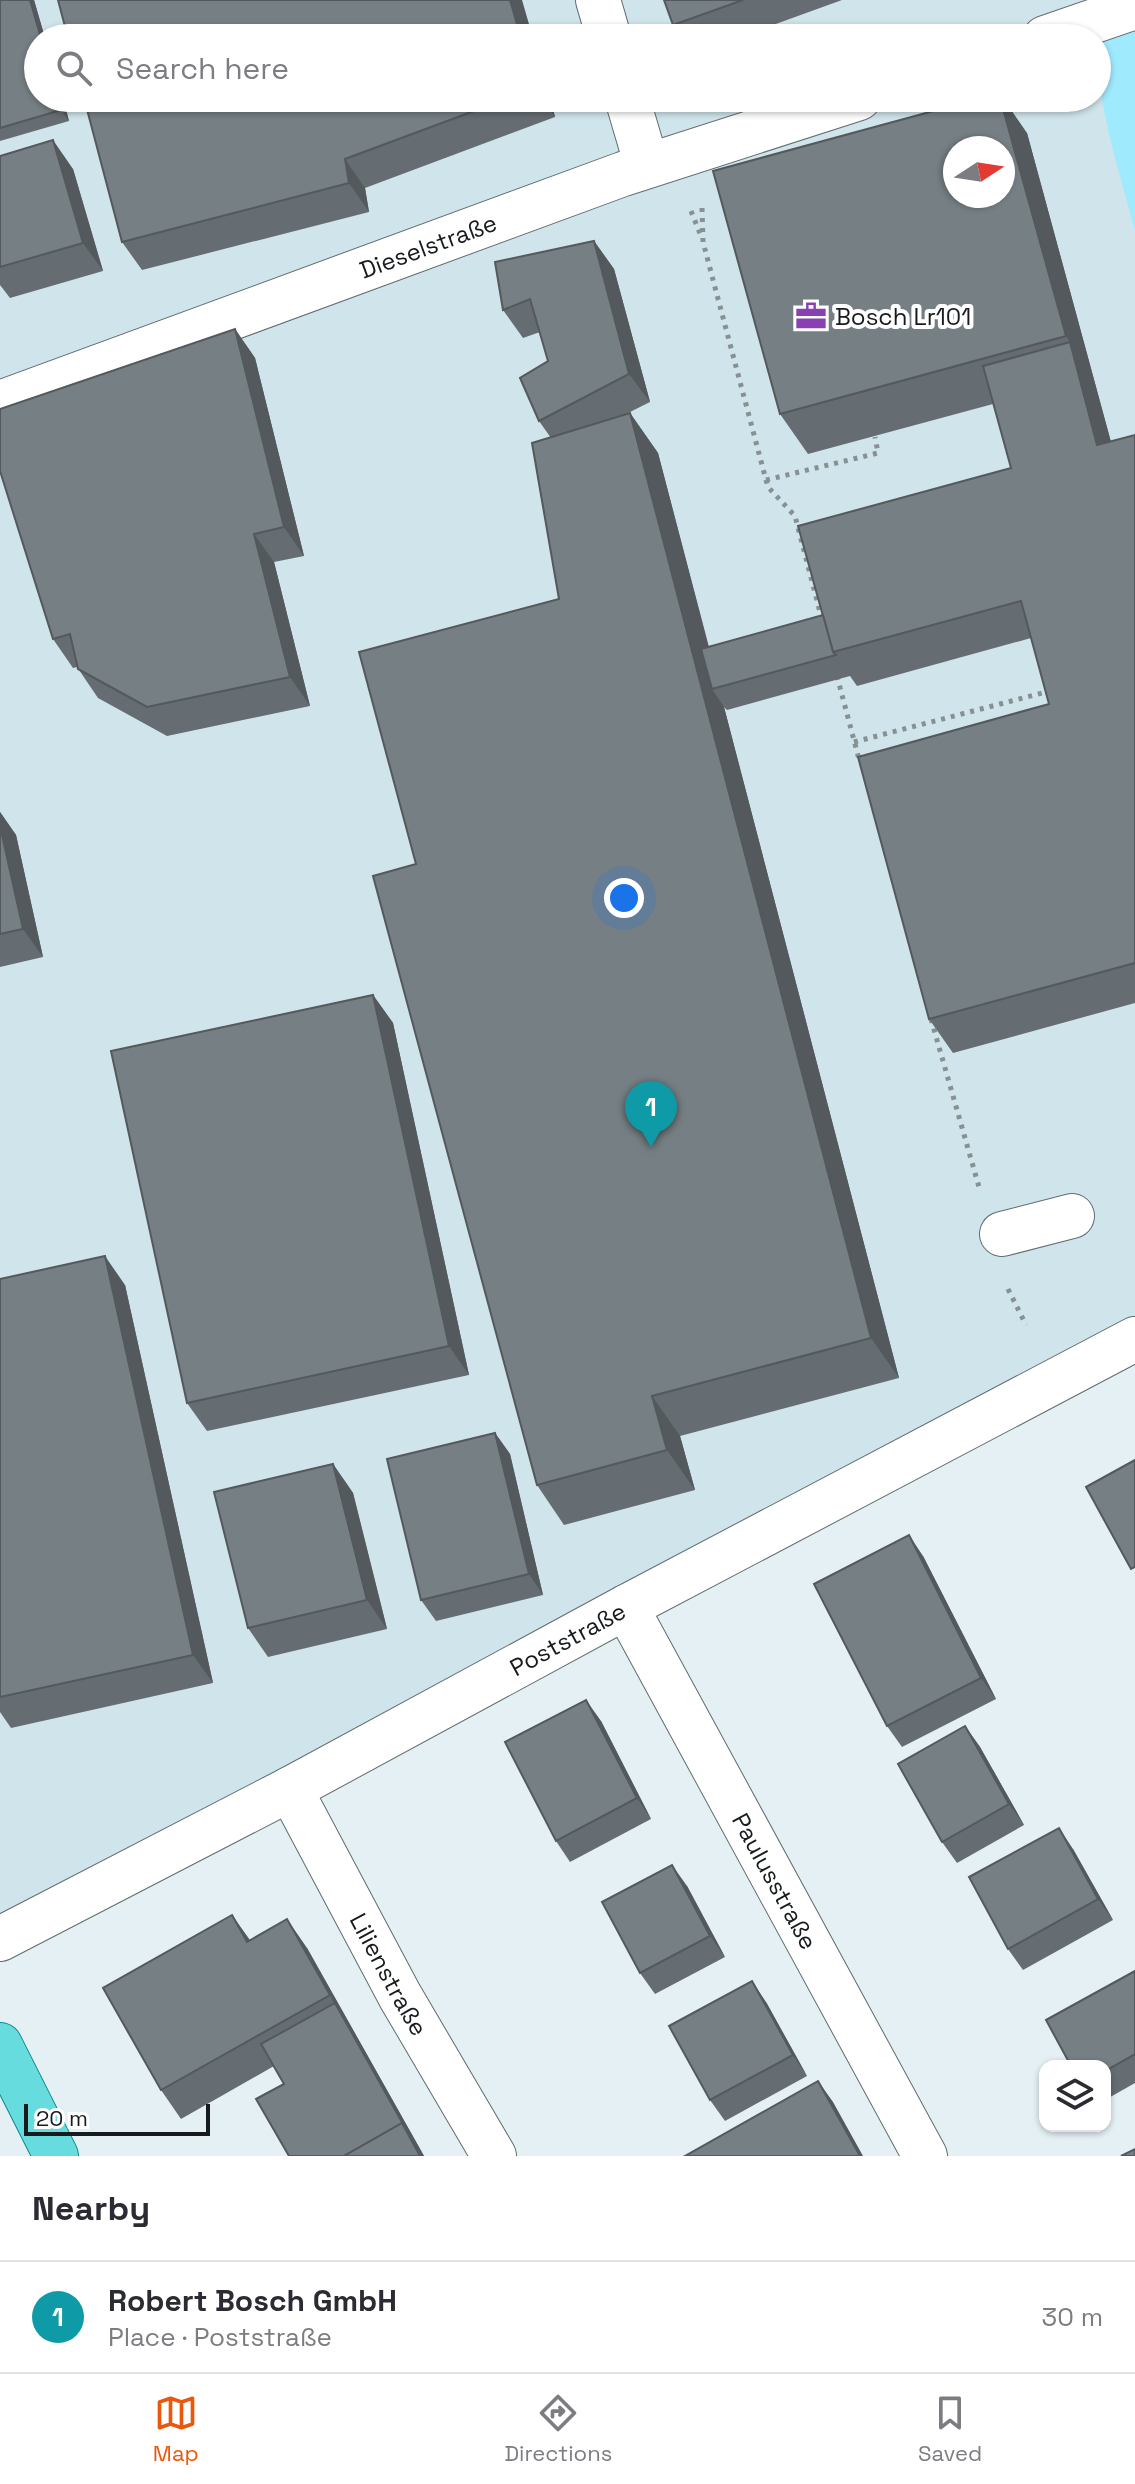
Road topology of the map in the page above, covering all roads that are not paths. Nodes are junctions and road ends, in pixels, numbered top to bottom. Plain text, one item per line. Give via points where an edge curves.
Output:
1 (598, 0) edge
2 (1135, 7) edge
3 (605, 24) edge
4 (1086, 24) edge
5 (631, 112) edge
6 (815, 112) edge
7 (647, 166) junction
8 (0, 403) edge
9 (1072, 1216) dead end
10 (997, 1237) road end
11 (1135, 1339) edge
12 (626, 1607) junction
13 (290, 1789) junction
14 (0, 1939) edge
15 (0, 2045) edge
16 (56, 2156) edge
17 (494, 2156) edge
18 (925, 2156) edge

1 - 3 street
2 - 4 street
5 - 7 street
6 - 7 street, Dieselstraße
7 - 8 street, Dieselstraße
9 - 10 street
11 - 12 street, Poststraße
12 - 13 street, Poststraße
12 - 18 street, Paulusstraße
13 - 14 street, Poststraße
13 - 17 street, Lilienstraße via 400,1996
15 - 16 main road

